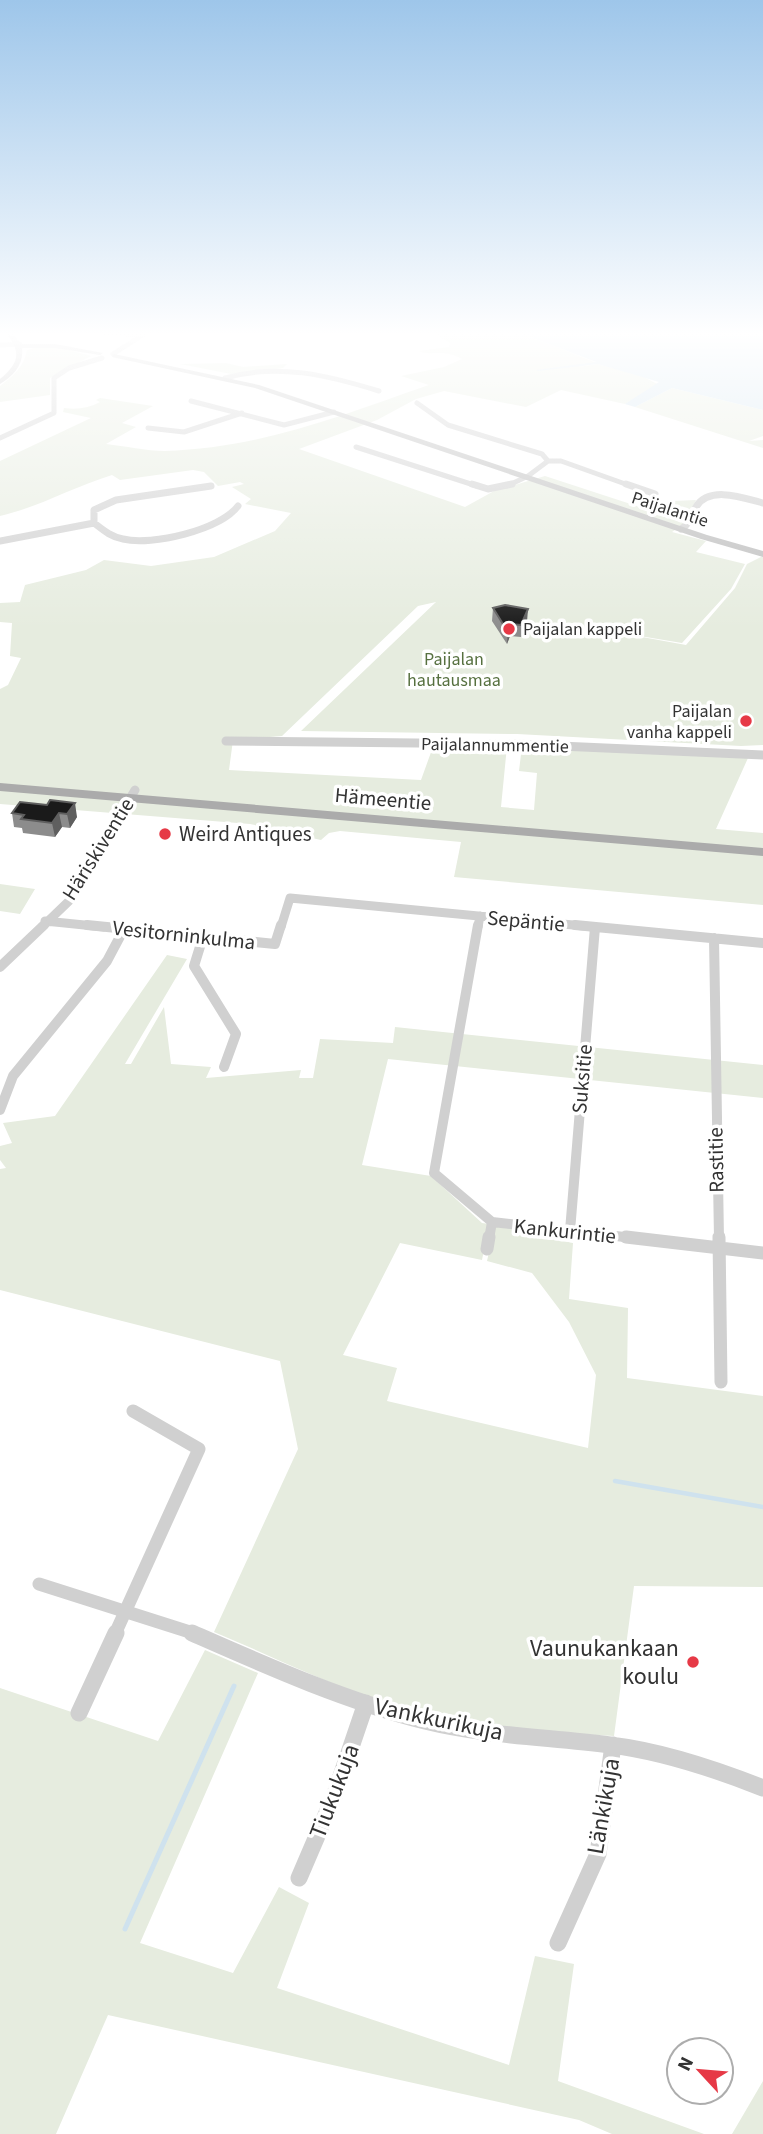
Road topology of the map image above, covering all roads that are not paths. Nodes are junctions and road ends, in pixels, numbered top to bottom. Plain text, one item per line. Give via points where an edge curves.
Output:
1 (159, 431) edge
2 (197, 431) edge
3 (389, 431) edge
4 (468, 431) edge
5 (356, 447) dead end
6 (548, 461) junction
7 (527, 477) junction
8 (211, 486) dead end
9 (655, 494) dead end
10 (763, 503) edge
11 (239, 506) dead end
12 (94, 523) junction
13 (681, 529) junction
14 (0, 541) edge
15 (763, 554) edge
16 (226, 741) dead end
17 (763, 755) edge
18 (0, 781) edge
19 (0, 787) edge
20 (133, 794) junction
21 (763, 845) edge
22 (763, 852) edge
23 (290, 898) joint
24 (480, 916) junction
25 (45, 921) junction
26 (595, 927) junction
27 (124, 929) junction
28 (203, 937) junction
29 (714, 939) junction
30 (763, 943) edge
31 (0, 967) edge
32 (224, 1067) dead end
33 (0, 1110) edge
34 (492, 1222) junction
35 (570, 1231) junction
36 (717, 1248) junction
37 (487, 1249) dead end
38 (763, 1253) edge
39 (721, 1382) dead end
40 (133, 1411) dead end
41 (39, 1584) dead end
42 (126, 1612) junction
43 (366, 1703) junction
44 (79, 1713) dead end
45 (613, 1745) junction
46 (763, 1788) edge
47 (299, 1878) dead end
48 (558, 1943) dead end

1 - 2 street
3 - 7 street, Paijalantie
4 - 6 street via 542,454
5 - 7 street via 478,488 498,489
6 - 7 street
6 - 9 street via 561,461
7 - 13 street, Paijalantie
8 - 12 street via 116,500 94,510
10 - 13 street via 706,497 700,500 688,526
11 - 12 street via 205,527 155,541 117,537
12 - 14 street
13 - 15 street, Paijalantie
16 - 17 street, Paijalannummentie via 515,744
18 - 20 main road, Hämeentie
19 - 20 main road, Hämeentie
20 - 21 main road, Hämeentie
20 - 22 main road, Hämeentie
20 - 25 street, Häriskiventie via 69,901
23 - 24 street, Sepäntie
23 - 28 street, Vesitorninkulma via 275,944
24 - 26 street, Sepäntie
24 - 34 street, Kankurintie via 433,1166 434,1173
25 - 27 street, Vesitorninkulma
25 - 31 street, Häriskiventie
26 - 29 street, Sepäntie
26 - 35 street, Suksitie
27 - 28 street, Vesitorninkulma
27 - 33 street via 107,961 13,1076
28 - 32 street via 194,966 236,1034
29 - 30 street, Sepäntie
29 - 36 street, Rastitie
34 - 35 street, Kankurintie
34 - 37 street
35 - 36 street, Kankurintie
36 - 38 street, Kankurintie
36 - 39 street, Rastitie
40 - 42 street via 199,1449
41 - 42 street, Vankkurikuja
42 - 43 street, Vankkurikuja via 188,1631 284,1674
42 - 44 street
43 - 45 street, Vankkurikuja via 424,1721 484,1732
43 - 47 street, Tiukukuja via 335,1794
45 - 46 street, Vankkurikuja via 716,1770
45 - 48 street, Länkikuja via 598,1854

